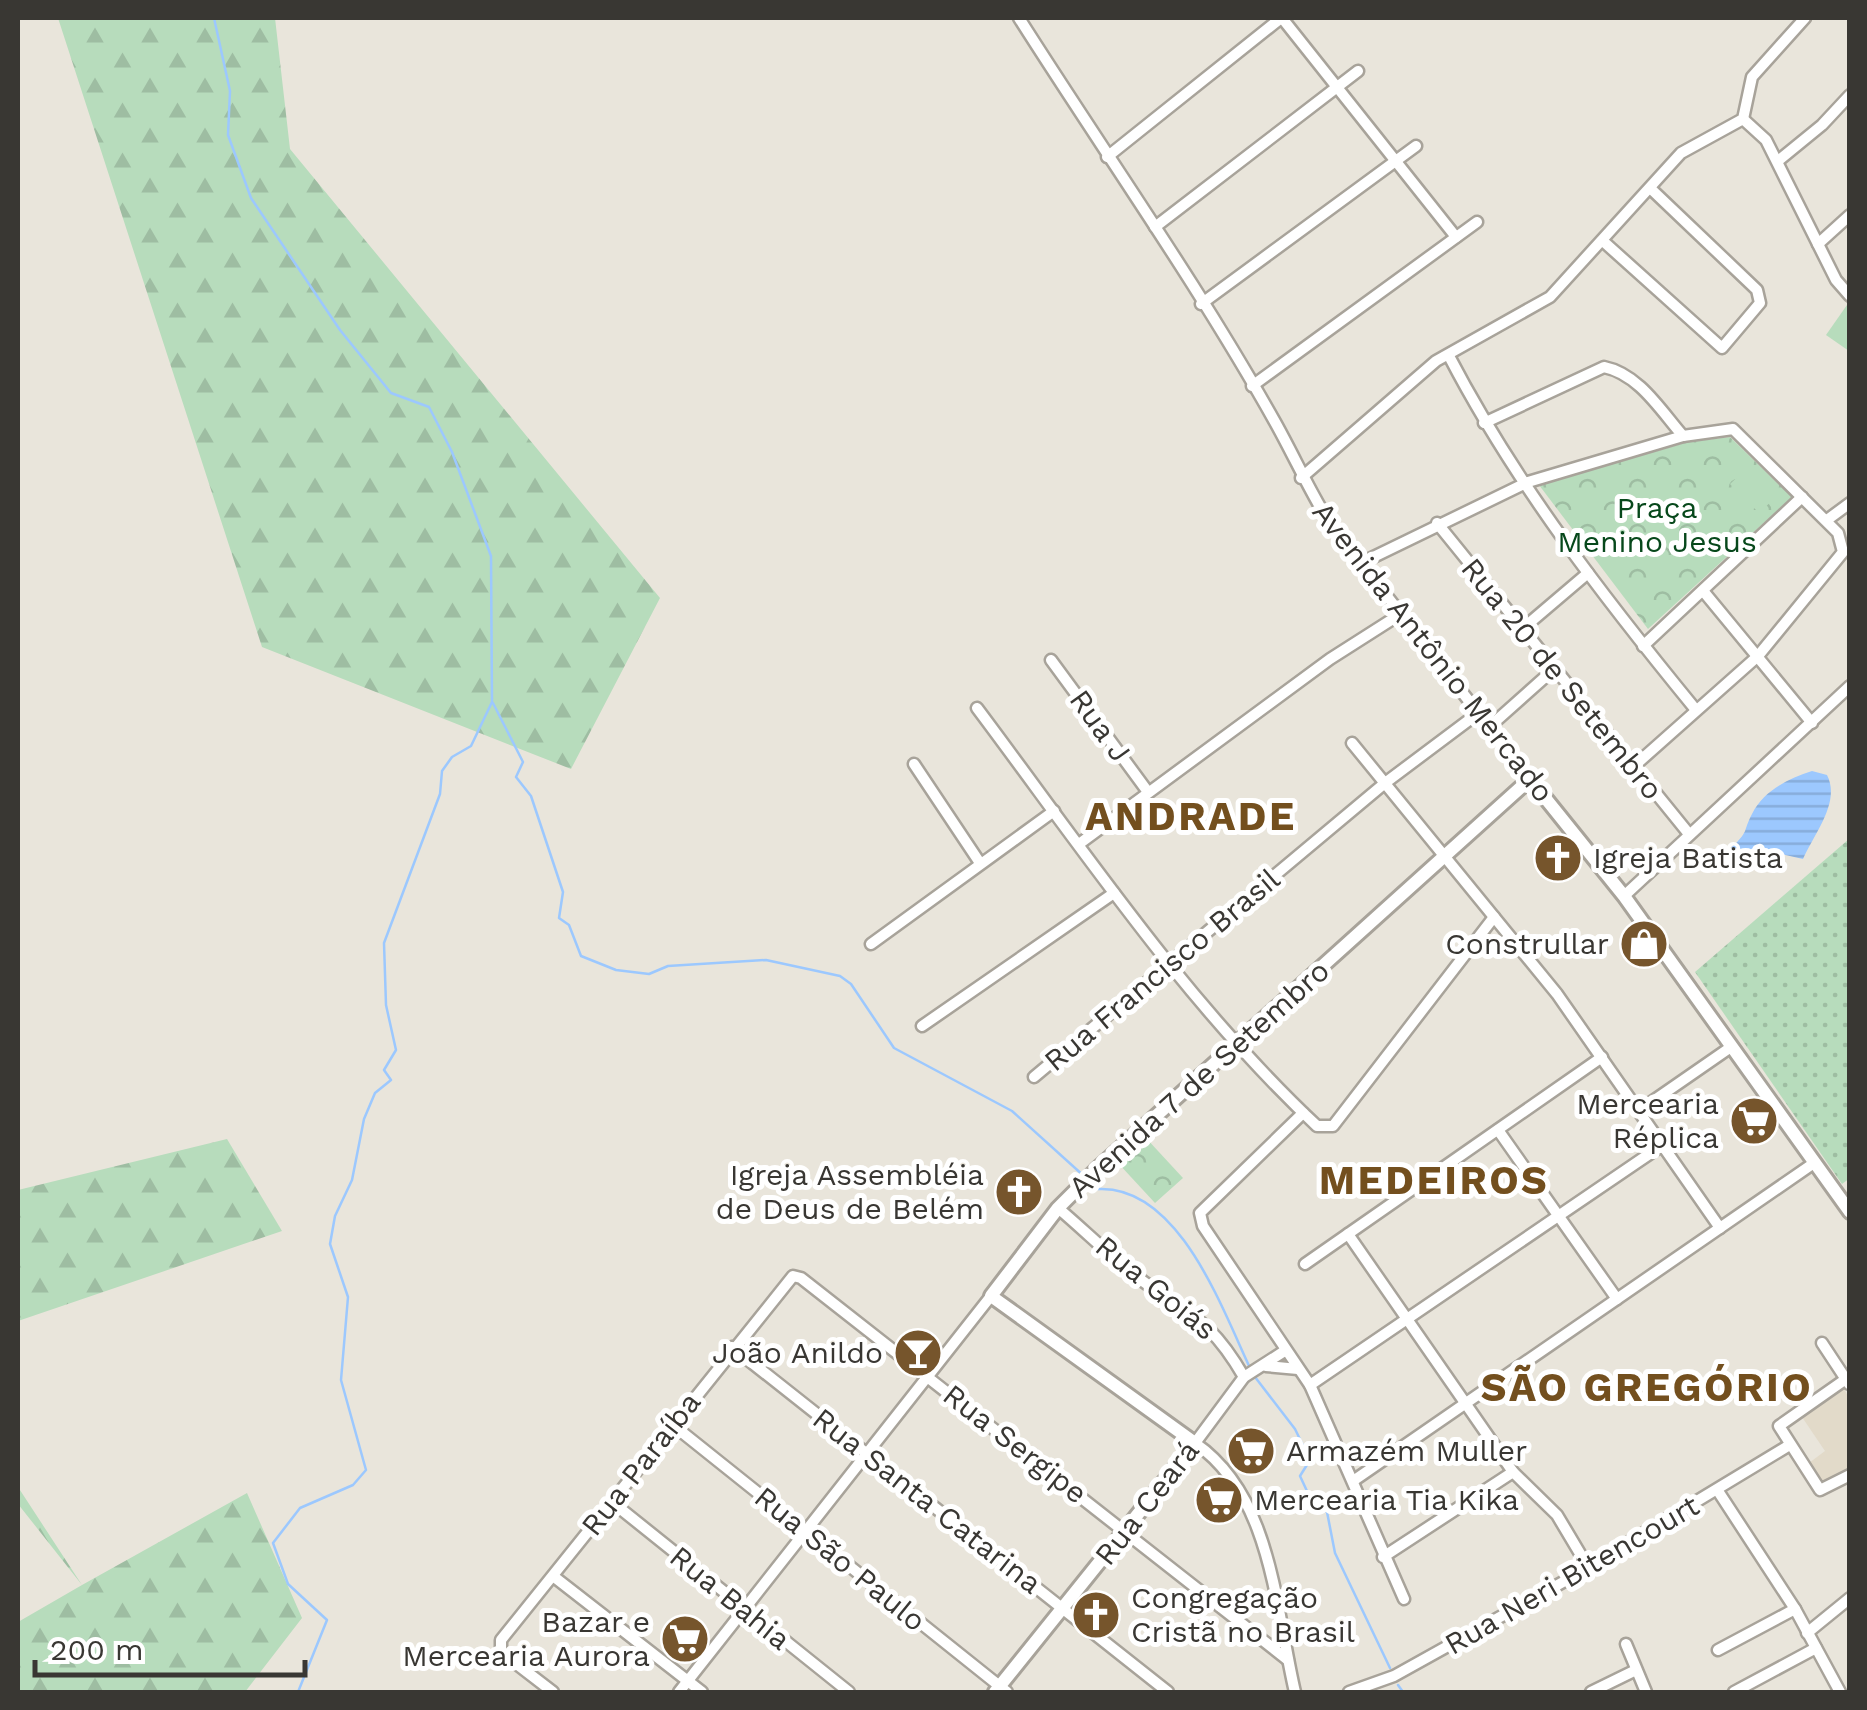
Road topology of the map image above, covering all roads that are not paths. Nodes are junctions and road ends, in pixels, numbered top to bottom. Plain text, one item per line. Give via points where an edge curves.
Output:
1 (1018, 18) edge
2 (1281, 18) edge
3 (1805, 18) edge
4 (1358, 71) dead end
5 (1337, 87) junction
6 (1850, 95) edge
7 (1742, 120) junction
8 (1416, 146) dead end
9 (1107, 157) junction
10 (1396, 161) junction
11 (1778, 161) junction
12 (1650, 188) junction
13 (1850, 215) edge
14 (1477, 222) dead end
15 (1155, 226) junction
16 (1456, 237) junction
17 (1604, 242) junction
18 (1818, 244) junction
19 (1850, 296) edge
20 (1201, 304) junction
21 (1449, 356) junction
22 (1252, 386) junction
23 (1484, 424) junction
24 (1684, 436) junction
25 (1301, 478) junction
26 (1528, 482) junction
27 (1802, 497) junction
28 (1850, 503) edge
29 (1826, 520) junction
30 (1436, 524) junction
31 (1359, 564) junction
32 (1588, 573) junction
33 (1704, 592) junction
34 (1399, 615) junction
35 (1521, 630) junction
36 (1643, 646) junction
37 (1758, 656) junction
38 (1050, 660) dead end
39 (1553, 670) junction
40 (1850, 686) edge
41 (977, 708) dead end
42 (1696, 710) junction
43 (1477, 714) junction
44 (1812, 723) junction
45 (1488, 728) junction
46 (1352, 743) dead end
47 (914, 764) dead end
48 (1634, 767) junction
49 (1530, 779) junction
50 (1385, 783) junction
51 (1148, 792) junction
52 (1054, 812) junction
53 (1689, 834) junction
54 (1079, 844) junction
55 (1444, 855) junction
56 (980, 863) junction
57 (1114, 893) junction
58 (1624, 896) junction
59 (1494, 917) junction
60 (870, 944) dead end
61 (1169, 964) junction
62 (922, 1026) dead end
63 (1236, 1046) junction
64 (1731, 1047) junction
65 (1602, 1057) junction
66 (1034, 1077) dead end
67 (1640, 1110) junction
68 (1303, 1113) junction
69 (1498, 1130) junction
70 (1664, 1144) junction
71 (1814, 1163) junction
72 (1058, 1208) junction
73 (1850, 1212) edge
74 (1558, 1214) junction
75 (1720, 1228) junction
76 (1348, 1234) junction
77 (1305, 1264) dead end
78 (785, 1282) joint
79 (991, 1296) junction
80 (1617, 1298) junction
81 (1408, 1318) junction
82 (1822, 1343) dead end
83 (732, 1347) junction
84 (1283, 1352) junction
85 (1266, 1366) junction
86 (1298, 1369) junction
87 (926, 1375) junction
88 (1246, 1376) junction
89 (1848, 1382) edge
90 (1310, 1385) junction
91 (1466, 1403) junction
92 (673, 1425) junction
93 (1194, 1442) junction
94 (1788, 1446) junction
95 (865, 1453) junction
96 (1513, 1472) junction
97 (1850, 1475) edge
98 (1352, 1481) junction
99 (1718, 1490) junction
100 (612, 1502) junction
101 (804, 1530) junction
102 (1124, 1530) junction
103 (1384, 1558) junction
104 (1588, 1567) junction
105 (553, 1576) junction
106 (1850, 1598) edge
107 (1404, 1599) dead end
108 (742, 1608) junction
109 (1064, 1608) junction
110 (1795, 1609) junction
111 (1808, 1633) junction
112 (1626, 1644) dead end
113 (1816, 1648) junction
114 (1718, 1650) dead end
115 (1288, 1660) junction
116 (1636, 1670) junction
117 (688, 1681) junction
118 (1001, 1691) edge
119 (554, 1692) edge
120 (678, 1692) edge
121 (702, 1692) edge
122 (849, 1692) edge
123 (1168, 1692) edge
124 (1296, 1692) edge
125 (1350, 1692) edge
126 (1591, 1692) edge
127 (1646, 1692) edge
128 (1734, 1692) edge
129 (1840, 1692) edge

1 - 9 street, Avenida Antônio Mercado
2 - 5 street
2 - 9 street
3 - 7 street via 1752,77
4 - 5 street
5 - 10 street
5 - 15 street
6 - 11 street
7 - 11 street
7 - 12 street via 1682,153
8 - 10 street
9 - 15 street, Avenida Antônio Mercado
10 - 16 street
10 - 20 street
11 - 18 street
12 - 17 street
12 - 17 street via 1761,297 1722,348
13 - 18 street
14 - 16 street
15 - 20 street, Avenida Antônio Mercado
16 - 22 street
17 - 21 street via 1550,297
18 - 19 street
20 - 22 street, Avenida Antônio Mercado
21 - 23 street
21 - 25 street via 1420,372
22 - 25 street, Avenida Antônio Mercado
23 - 24 street via 1604,368 1635,382
23 - 26 street
24 - 26 street
24 - 27 street via 1733,429
25 - 31 street, Avenida Antônio Mercado
26 - 30 street
26 - 32 street
27 - 29 street
27 - 33 street
28 - 29 street
29 - 37 street via 1844,543 1843,552
30 - 31 street
30 - 35 street, Rua 20 de Setembro
31 - 34 street, Avenida Antônio Mercado
32 - 35 street
32 - 36 street
33 - 36 street
33 - 37 street
34 - 43 street, Avenida Antônio Mercado
34 - 51 street
35 - 39 street, Rua 20 de Setembro
36 - 42 street
37 - 42 street
37 - 44 street
38 - 51 street, Rua J
39 - 45 street
39 - 48 street, Rua 20 de Setembro
40 - 44 street
41 - 52 street
42 - 48 street
43 - 45 street, Avenida Antônio Mercado
43 - 50 street, Rua Francisco Brasil
44 - 53 street
45 - 49 street, Avenida Antônio Mercado
46 - 50 street
47 - 56 street
48 - 53 street, Rua 20 de Setembro
49 - 55 street, Avenida 7 de Setembro
49 - 58 street, Avenida Antônio Mercado
50 - 55 street
50 - 61 street, Rua Francisco Brasil
51 - 54 street
52 - 54 street
52 - 56 street
53 - 58 street
54 - 57 street
55 - 59 street
55 - 63 street, Avenida 7 de Setembro
56 - 60 street
57 - 61 street
57 - 62 street
58 - 64 street, Avenida Antônio Mercado
59 - 65 street
59 - 68 street via 1333,1126 1317,1126
61 - 63 street
61 - 66 street, Rua Francisco Brasil
63 - 68 street
63 - 72 street, Avenida 7 de Setembro
64 - 67 street
64 - 71 street, Avenida Antônio Mercado
65 - 67 street
65 - 69 street
67 - 70 street
68 - 84 street via 1200,1213
69 - 74 street
69 - 76 street
70 - 74 street
70 - 75 street
71 - 73 street, Avenida Antônio Mercado
71 - 75 street
72 - 79 street, Avenida 7 de Setembro
72 - 88 street, Rua Goiás via 1136,1276 1203,1321
74 - 80 street
74 - 81 street
75 - 80 street
76 - 77 street
76 - 81 street
78 - 83 street, Rua Paraíba
78 - 87 street, Rua Sergipe via 801,1278
79 - 87 street, Avenida 7 de Setembro
79 - 93 street
80 - 91 street
81 - 90 street
81 - 91 street
82 - 89 street
83 - 92 street, Rua Paraíba
83 - 95 street, Rua Santa Catarina
84 - 85 street, Rua Ceará
84 - 86 street
85 - 86 street
85 - 88 street, Rua Ceará
86 - 90 street
87 - 95 street, Avenida 7 de Setembro
87 - 102 street, Rua Sergipe
88 - 93 street, Rua Ceará
89 - 94 street via 1783,1421 1780,1432
90 - 98 street
91 - 96 street
91 - 98 street
92 - 100 street, Rua Paraíba
92 - 101 street, Rua São Paulo
93 - 102 street, Rua Ceará
93 - 115 street via 1219,1460 1254,1512
94 - 97 street via 1820,1490
94 - 99 street, Rua Neri Bitencourt
95 - 101 street, Avenida 7 de Setembro
95 - 109 street, Rua Santa Catarina
96 - 103 street
96 - 104 street via 1557,1515
98 - 103 street
99 - 104 street, Rua Neri Bitencourt
99 - 110 street
100 - 105 street, Rua Paraíba
100 - 108 street, Rua Bahia
101 - 108 street, Avenida 7 de Setembro
101 - 118 street, Rua São Paulo
102 - 109 street, Rua Ceará
102 - 115 street, Rua Sergipe
103 - 107 street
104 - 125 street, Rua Neri Bitencourt via 1394,1676
105 - 117 street
105 - 119 street, Rua Paraíba via 498,1646
106 - 111 street
108 - 117 street, Avenida 7 de Setembro
108 - 122 street, Rua Bahia
109 - 118 street, Rua Ceará
109 - 123 street, Rua Santa Catarina
110 - 111 street
110 - 114 street
111 - 113 street
112 - 116 street
113 - 128 street
113 - 129 street
115 - 124 street
116 - 126 street
116 - 127 street
117 - 120 street, Avenida 7 de Setembro
117 - 121 street

